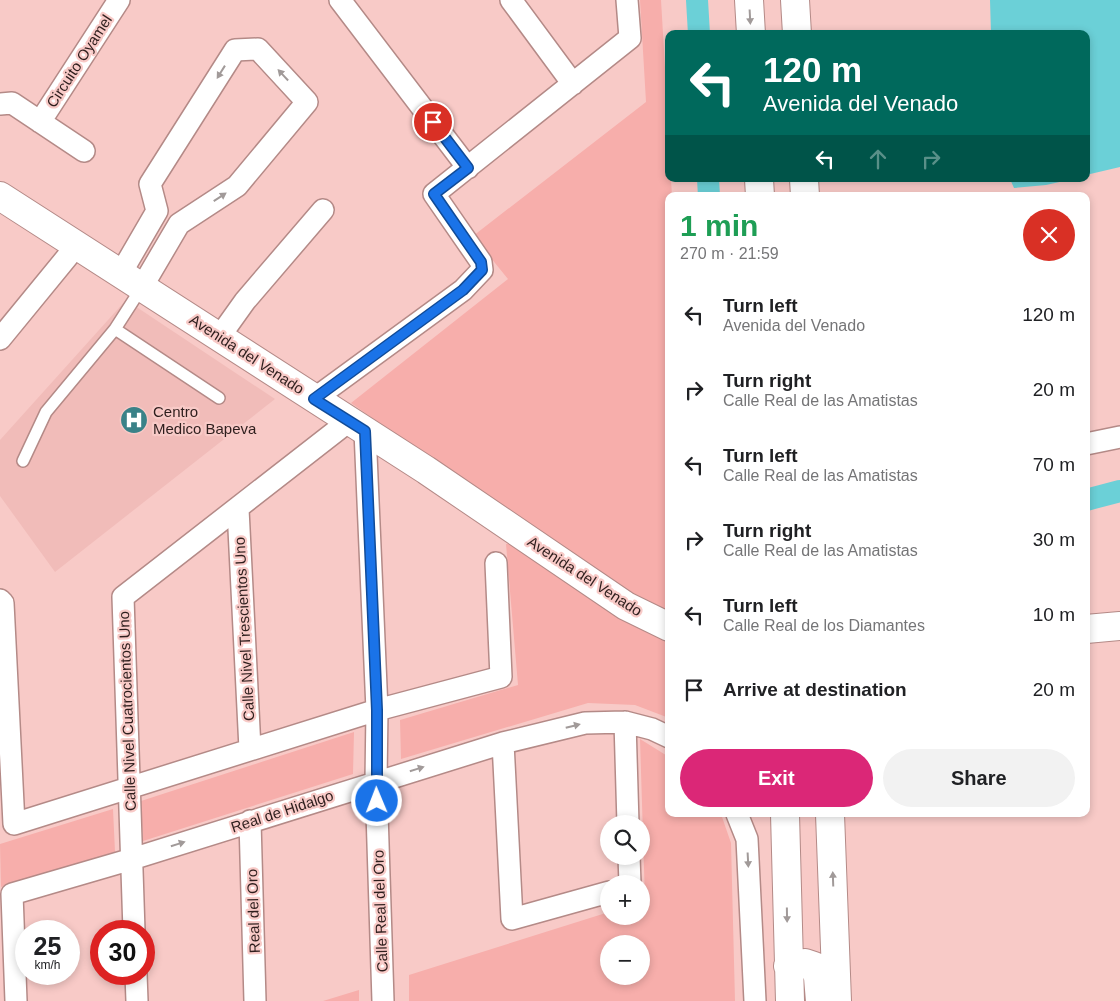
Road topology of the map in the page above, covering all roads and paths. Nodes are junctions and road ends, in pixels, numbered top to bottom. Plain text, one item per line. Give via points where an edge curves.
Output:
1 (119, 0) edge
2 (340, 0) edge
3 (511, 0) edge
4 (628, 0) edge
5 (749, 0) edge
6 (795, 0) edge
7 (751, 30) edge
8 (797, 30) edge
9 (573, 84) junction
10 (0, 104) edge
11 (40, 122) junction
12 (84, 151) dead end
13 (468, 168) junction
14 (0, 196) edge
15 (323, 210) dead end
16 (157, 211) junction
17 (179, 224) junction
18 (77, 245) junction
19 (131, 280) junction
20 (115, 329) junction
21 (220, 336) junction
22 (0, 339) edge
23 (219, 398) dead end
24 (314, 399) junction
25 (357, 426) junction
26 (1120, 437) edge
27 (1090, 443) edge
28 (23, 462) dead end
29 (238, 509) junction
30 (496, 563) dead end
31 (1, 601) edge
32 (665, 624) edge
33 (1120, 626) edge
34 (1090, 629) edge
35 (377, 710) junction
36 (625, 722) junction
37 (665, 735) edge
38 (503, 743) junction
39 (250, 749) junction
40 (376, 781) junction
41 (130, 786) junction
42 (628, 815) edge
43 (738, 817) edge
44 (785, 817) edge
45 (830, 817) edge
46 (250, 822) junction
47 (132, 859) junction
48 (600, 895) edge
49 (134, 920) edge
50 (788, 966) junction
51 (136, 985) edge
52 (16, 1001) edge
53 (137, 1001) edge
54 (255, 1001) edge
55 (383, 1001) edge
56 (755, 1001) edge
57 (790, 1001) edge
58 (820, 1001) edge
59 (837, 1001) edge

1 - 11 street, Circuito Oyamel
2 - 13 street
3 - 9 street
4 - 9 street via 630,38
5 -> 7 street
6 - 8 street
9 - 13 street
10 - 11 street, Circuito Oyamel via 12,103
11 - 12 street, Circuito Oyamel
13 - 24 street via 434,194 481,262 482,270 463,290
14 - 18 street, Avenida del Venado
15 - 21 street
16 - 17 street
17 -> 16 street via 236,186 308,102 258,49 235,50 150,184
16 - 19 street
17 - 19 street
18 - 19 street, Avenida del Venado
18 - 22 street
19 - 20 lane
19 - 21 street, Avenida del Venado
20 - 23 lane
20 - 28 lane via 46,412
21 - 24 street, Avenida del Venado
24 - 25 street, Avenida del Venado
25 - 29 street, Calle Nivel Cuatrocientos Uno
25 - 32 street, Avenida del Venado via 626,606
25 - 35 street, Calle Real del Oro
26 - 27 street
29 - 39 street, Calle Nivel Trescientos Uno
29 - 41 street, Calle Nivel Cuatrocientos Uno via 123,598
30 - 35 street via 501,677
31 - 41 street via 14,824
33 - 34 street
35 - 39 street
35 - 40 street, Calle Real del Oro
36 - 37 street, Real de Hidalgo
38 -> 36 street, Real de Hidalgo via 585,722
36 - 42 street
40 -> 38 street, Real de Hidalgo
38 - 48 street via 512,919
39 - 41 street
40 - 46 street, Real de Hidalgo
40 - 55 street, Calle Real del Oro
41 - 47 street, Calle Nivel Cuatrocientos Uno
43 -> 56 street via 748,839
44 -> 50 street
59 -> 45 street
47 -> 46 street, Real de Hidalgo
46 - 54 street, Real del Oro
47 - 49 street, Calle Nivel Cuatrocientos Uno
47 - 52 street, Real de Hidalgo via 12,894
50 - 57 street
50 - 58 street via 805,963 814,966
51 - 53 street

